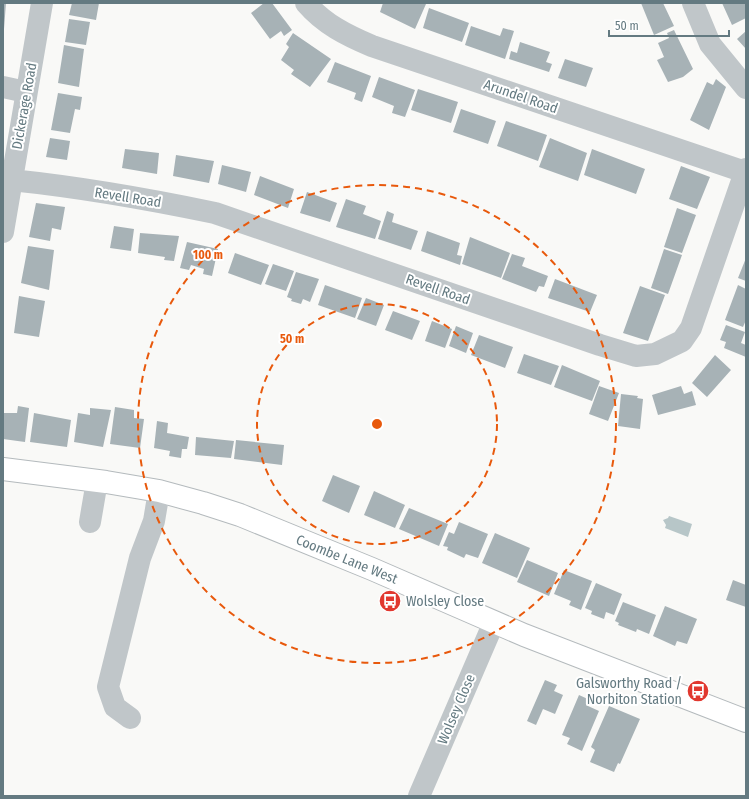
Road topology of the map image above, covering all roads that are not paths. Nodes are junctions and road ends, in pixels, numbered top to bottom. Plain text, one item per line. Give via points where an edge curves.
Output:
1 (42, 3) edge
2 (306, 3) edge
3 (693, 3) edge
4 (3, 87) edge
5 (746, 88) edge
6 (26, 92) junction
7 (746, 171) edge
8 (11, 180) junction
9 (3, 232) edge
10 (3, 469) edge
11 (97, 481) junction
12 (159, 491) junction
13 (90, 522) dead end
14 (494, 622) junction
15 (130, 718) dead end
16 (746, 721) edge
17 (419, 796) edge

1 - 6 street, Dickerage Road
2 - 7 street, Arundel Road via 328,25 372,46
3 - 5 street via 710,44
4 - 6 street
6 - 8 street, Dickerage Road
7 - 8 street, Revell Road via 691,328 682,342 656,354 636,356 215,213
8 - 9 street, Dickerage Road
10 - 11 main road, Coombe Lane West
11 - 12 main road, Coombe Lane West
11 - 13 street
12 - 14 main road, Coombe Lane West via 240,515
12 - 15 street via 154,521 140,558 108,687 115,707
14 - 16 main road, Coombe Lane West via 600,666
14 - 17 street, Wolsey Close

